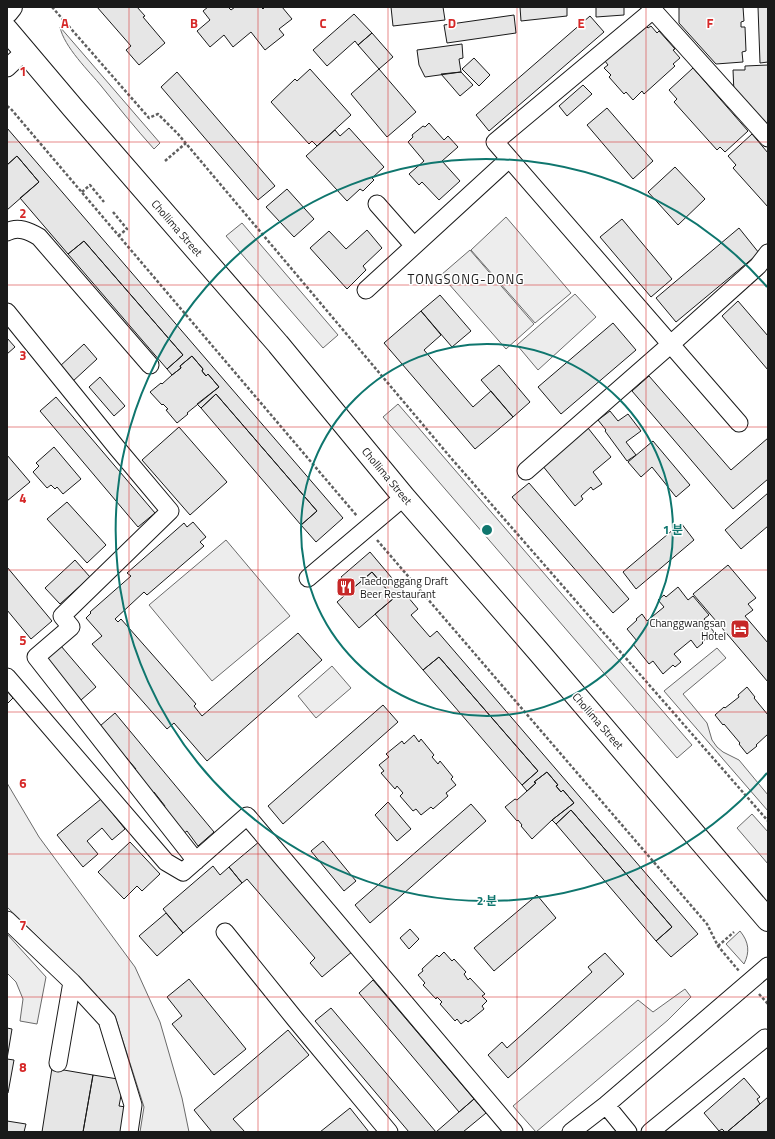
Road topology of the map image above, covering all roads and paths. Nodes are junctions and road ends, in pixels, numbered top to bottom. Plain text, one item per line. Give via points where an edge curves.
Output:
1 (11, 7) edge
2 (52, 7) edge
3 (652, 8) edge
4 (7, 12) edge
5 (7, 30) edge
6 (25, 51) junction
7 (7, 68) edge
8 (7, 106) edge
9 (768, 138) edge
10 (186, 143) junction
11 (509, 159) junction
12 (165, 161) dead end
13 (82, 192) junction
14 (104, 202) dead end
15 (377, 204) dead end
16 (113, 212) dead end
17 (7, 232) edge
18 (118, 236) junction
19 (414, 246) junction
20 (768, 254) edge
21 (366, 290) dead end
22 (7, 312) edge
23 (671, 344) junction
24 (150, 365) dead end
25 (739, 422) dead end
26 (526, 471) dead end
27 (404, 497) junction
28 (367, 528) junction
29 (308, 578) dead end
30 (7, 677) edge
31 (768, 821) edge
32 (196, 861) junction
33 (7, 920) edge
34 (768, 920) edge
35 (225, 932) dead end
36 (734, 932) dead end
37 (718, 946) junction
38 (768, 966) edge
39 (72, 982) junction
40 (749, 982) junction
41 (768, 1004) edge
42 (765, 1038) dead end
43 (58, 1063) dead end
44 (606, 1105) junction
45 (129, 1132) edge
46 (389, 1132) edge
47 (514, 1132) edge
48 (571, 1132) edge
49 (628, 1132) edge
50 (650, 1132) edge

1 - 4 main road
2 - 10 path via 149,118 158,114
3 - 9 street
3 - 11 street via 495,142
5 - 6 main road, Chollima Street
6 - 7 street
6 - 27 main road, Chollima Street via 278,344
8 - 13 path
10 - 12 path
10 - 31 path via 451,458
11 - 19 street
11 - 23 street
13 - 14 path via 90,185
13 - 18 path
15 - 19 street
16 - 18 path via 127,229
17 - 24 street via 29,231 39,237
18 - 28 path
19 - 21 street
20 - 23 street
22 - 32 street via 170,511 62,616 71,626 36,657
23 - 25 street
23 - 26 street
27 - 28 street
27 - 34 main road, Chollima Street
28 - 29 street
28 - 37 path via 707,924
30 - 32 street via 166,862 183,872
32 - 47 street via 247,816
33 - 39 street
35 - 46 street
36 - 37 path
37 - 40 path
38 - 40 street
39 - 43 street
39 - 45 street via 107,1020 133,1105
40 - 41 path
40 - 44 street
42 - 50 street
44 - 48 street
44 - 49 street

